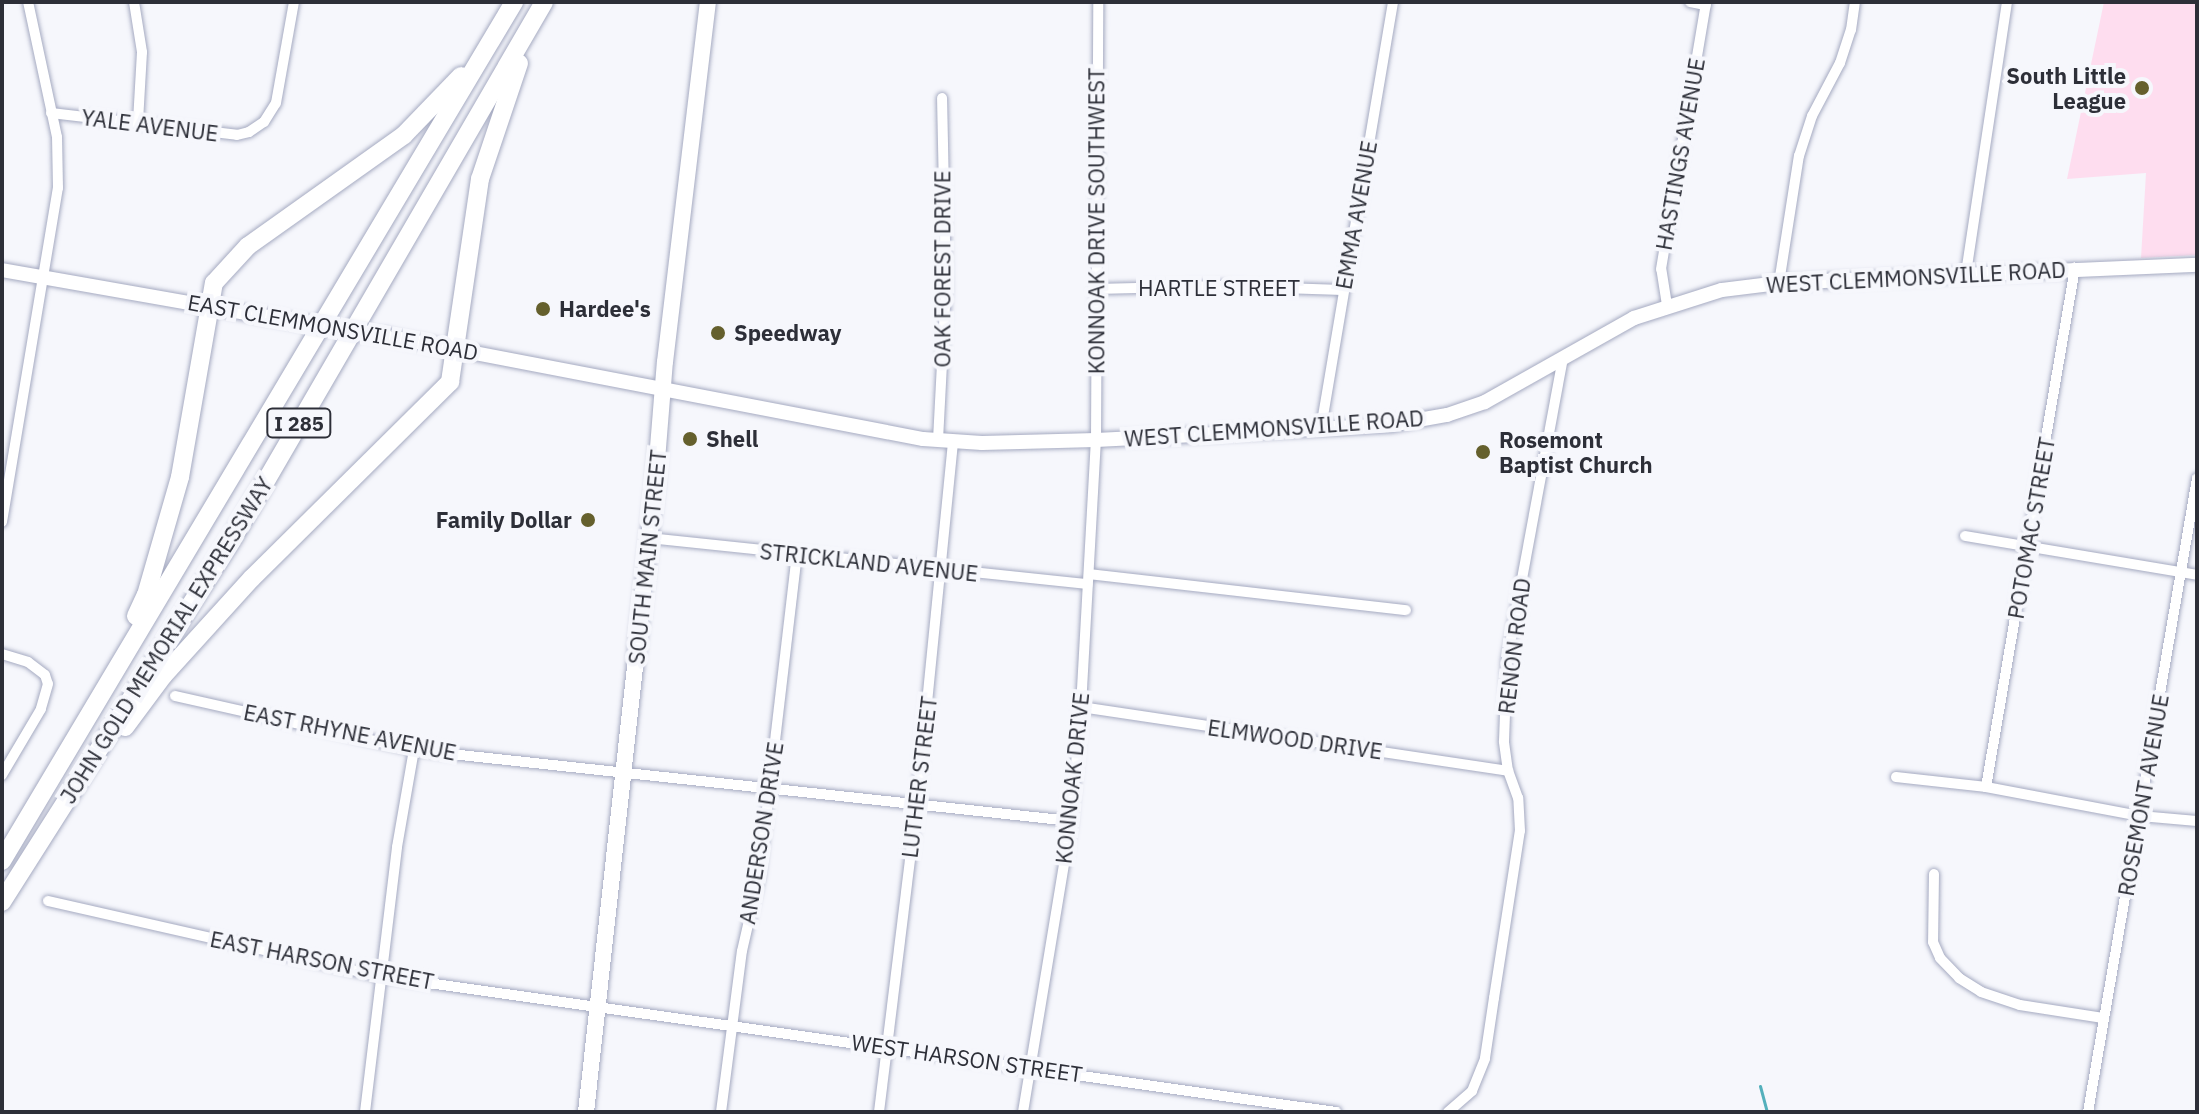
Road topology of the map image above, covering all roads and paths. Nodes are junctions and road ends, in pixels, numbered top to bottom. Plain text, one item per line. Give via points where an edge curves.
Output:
1 (28, 2) edge
2 (134, 2) edge
3 (294, 2) edge
4 (514, 2) edge
5 (708, 2) edge
6 (1098, 2) edge
7 (1393, 2) edge
8 (1690, 2) edge
9 (1855, 2) edge
10 (2007, 2) edge
11 (1706, 3) edge
12 (542, 6) edge
13 (496, 34) junction
14 (942, 98) dead end
15 (51, 113) junction
16 (138, 122) junction
17 (2197, 265) edge
18 (2075, 268) junction
19 (2, 270) edge
20 (1966, 273) junction
21 (43, 275) junction
22 (1779, 283) junction
23 (1095, 289) junction
24 (1343, 290) junction
25 (209, 305) junction
26 (1667, 305) junction
27 (455, 349) junction
28 (1563, 359) junction
29 (663, 389) junction
30 (1321, 428) junction
31 (1096, 440) junction
32 (946, 441) junction
33 (2197, 478) edge
34 (2, 522) edge
35 (1965, 536) dead end
36 (649, 538) junction
37 (2027, 547) junction
38 (797, 554) junction
39 (942, 571) junction
40 (2181, 572) junction
41 (2197, 575) edge
42 (1088, 579) junction
43 (1406, 610) dead end
44 (2, 654) edge
45 (175, 696) dead end
46 (1081, 707) junction
47 (414, 750) junction
48 (3, 770) edge
49 (1508, 771) junction
50 (622, 772) junction
51 (1896, 777) dead end
52 (1986, 787) junction
53 (771, 788) junction
54 (917, 803) junction
55 (2140, 816) junction
56 (1071, 821) junction
57 (2197, 821) edge
58 (42, 838) junction
59 (2, 860) edge
60 (1934, 874) dead end
61 (48, 901) dead end
62 (2, 902) edge
63 (379, 976) junction
64 (597, 1005) junction
65 (2103, 1018) junction
66 (730, 1026) junction
67 (886, 1048) junction
68 (1029, 1066) junction
69 (365, 1112) edge
70 (586, 1112) edge
71 (721, 1112) edge
72 (879, 1112) edge
73 (1023, 1112) edge
74 (1336, 1112) edge
75 (1448, 1112) edge
76 (2088, 1112) edge

1 - 15 street
2 - 16 street via 142,52
3 - 16 street, YALE AVENUE via 276,103 257,128 237,135
4 - 13 highway, JOHN GOLD MEMORIAL EXPRESSWAY / I 285
5 - 29 main road, SOUTH MAIN STREET
6 - 23 street, KONNOAK DRIVE SOUTHWEST
7 - 24 street, EMMA AVENUE
8 - 11 street
9 - 22 street via 1840,63 1812,116 1799,156
10 - 20 street
11 - 26 street, HASTINGS AVENUE via 1661,269
12 - 27 highway via 480,179
12 - 58 highway, JOHN GOLD MEMORIAL EXPRESSWAY / I 285 via 234,536
13 - 25 highway via 404,135 248,246 214,283
13 - 59 highway, JOHN GOLD MEMORIAL EXPRESSWAY / I 285
14 - 32 street, OAK FOREST DRIVE
15 - 16 street, YALE AVENUE
15 - 21 street via 58,188
17 - 18 main road, WEST CLEMMONSVILLE ROAD
18 - 20 main road, WEST CLEMMONSVILLE ROAD
18 - 37 street, POTOMAC STREET
19 - 21 main road, EAST CLEMMONSVILLE ROAD
20 - 22 main road, WEST CLEMMONSVILLE ROAD
21 - 25 main road, EAST CLEMMONSVILLE ROAD
21 - 34 street
22 - 26 main road, WEST CLEMMONSVILLE ROAD via 1722,290
23 - 24 street, HARTLE STREET
23 - 31 street, KONNOAK DRIVE SOUTHWEST
24 - 30 street, EMMA AVENUE
25 - 27 main road, EAST CLEMMONSVILLE ROAD, bridge
25 - 59 highway via 180,477 146,595 83,723
26 - 28 main road, WEST CLEMMONSVILLE ROAD
27 - 29 main road, EAST CLEMMONSVILLE ROAD
27 - 58 highway via 445,390 252,578 173,665
28 - 30 main road, WEST CLEMMONSVILLE ROAD via 1485,402 1447,415 1390,425
28 - 49 street, RENON ROAD via 1507,660 1503,709
29 - 32 main road, WEST CLEMMONSVILLE ROAD
29 - 36 main road, SOUTH MAIN STREET
30 - 31 main road, WEST CLEMMONSVILLE ROAD
31 - 32 main road, WEST CLEMMONSVILLE ROAD
31 - 42 street, KONNOAK DRIVE
32 - 39 street, LUTHER STREET
33 - 40 street, ROSEMONT AVENUE
35 - 37 street
36 - 38 street, STRICKLAND AVENUE
36 - 50 main road, SOUTH MAIN STREET
37 - 40 street
37 - 52 street, POTOMAC STREET
38 - 39 street, STRICKLAND AVENUE
38 - 53 street, ANDERSON DRIVE
39 - 42 street, STRICKLAND AVENUE
39 - 54 street, LUTHER STREET
40 - 41 street
40 - 55 street, ROSEMONT AVENUE
42 - 43 street, STRICKLAND AVENUE
42 - 46 street, KONNOAK DRIVE
44 - 48 street via 28,662 48,684 41,709
45 - 47 street, EAST RHYNE AVENUE
46 - 49 street, ELMWOOD DRIVE
46 - 56 street, KONNOAK DRIVE
47 - 50 street, EAST RHYNE AVENUE
47 - 63 street
49 - 75 street, RENON ROAD via 1518,798 1520,831 1485,1058 1472,1091
50 - 53 street, EAST RHYNE AVENUE
50 - 64 main road, SOUTH MAIN STREET
51 - 52 street
52 - 55 street
53 - 54 street, EAST RHYNE AVENUE
53 - 66 street, ANDERSON DRIVE
54 - 56 street, EAST RHYNE AVENUE
54 - 67 street, LUTHER STREET
55 - 57 street
55 - 65 street, ROSEMONT AVENUE
56 - 68 street, KONNOAK DRIVE
58 - 62 highway, JOHN GOLD MEMORIAL EXPRESSWAY / I 285
60 - 65 street via 1933,942 1959,978 2020,1005
61 - 63 street, EAST HARSON STREET
63 - 64 street, EAST HARSON STREET
63 - 69 street
64 - 66 street, WEST HARSON STREET
64 - 70 main road, SOUTH MAIN STREET
65 - 76 street, ROSEMONT AVENUE
66 - 67 street, WEST HARSON STREET
66 - 71 street, ANDERSON DRIVE
67 - 68 street, WEST HARSON STREET
67 - 72 street, LUTHER STREET
68 - 73 street, KONNOAK DRIVE
68 - 74 street, WEST HARSON STREET

